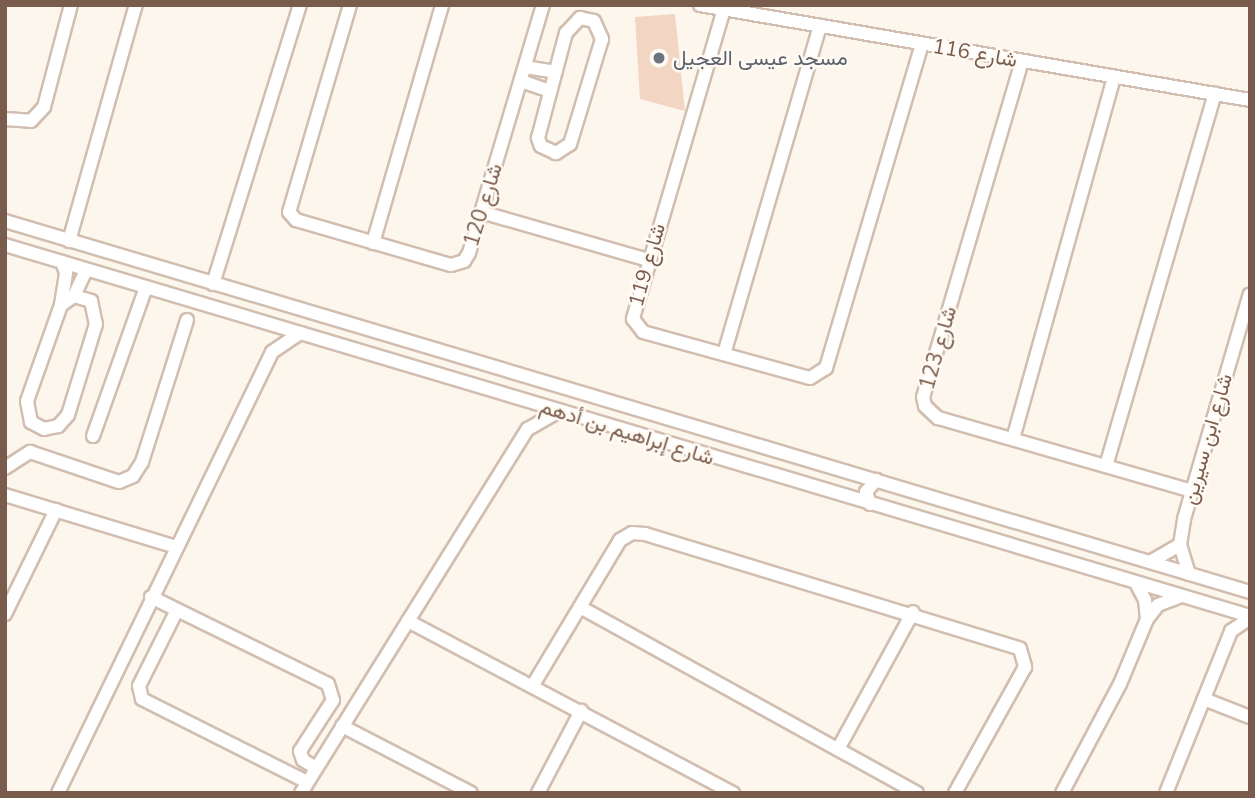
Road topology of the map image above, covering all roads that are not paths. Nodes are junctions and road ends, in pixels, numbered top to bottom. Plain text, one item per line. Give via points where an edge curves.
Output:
1 (71, 5) edge
2 (136, 5) edge
3 (300, 5) edge
4 (350, 5) edge
5 (442, 5) edge
6 (544, 5) edge
7 (700, 5) edge
8 (724, 9) junction
9 (820, 26) junction
10 (922, 44) junction
11 (1022, 61) junction
12 (525, 66) junction
13 (556, 72) junction
14 (1114, 77) junction
15 (521, 80) junction
16 (550, 91) junction
17 (1215, 94) junction
18 (1250, 100) edge
19 (5, 119) edge
20 (481, 212) junction
21 (5, 221) edge
22 (69, 241) junction
23 (373, 243) junction
24 (5, 245) edge
25 (648, 260) junction
26 (62, 262) junction
27 (86, 270) junction
28 (213, 284) junction
29 (146, 287) junction
30 (1250, 294) edge
31 (74, 296) junction
32 (61, 305) junction
33 (187, 320) dead end
34 (263, 322) junction
35 (1246, 322) edge
36 (300, 333) junction
37 (272, 352) junction
38 (723, 354) junction
39 (523, 400) junction
40 (559, 411) junction
41 (528, 429) junction
42 (93, 436) dead end
43 (1013, 439) junction
44 (1105, 466) junction
45 (5, 468) edge
46 (841, 469) junction
47 (876, 480) junction
48 (1192, 491) junction
49 (835, 494) junction
50 (5, 495) edge
51 (870, 504) junction
52 (56, 510) junction
53 (1180, 545) junction
54 (176, 547) junction
55 (1150, 562) junction
56 (1189, 574) junction
57 (1136, 583) junction
58 (1250, 592) edge
59 (1182, 596) junction
60 (151, 597) junction
61 (580, 607) junction
62 (1219, 607) junction
63 (177, 610) junction
64 (913, 612) junction
65 (5, 614) edge
66 (1250, 617) edge
67 (1147, 619) junction
68 (408, 621) junction
69 (1231, 631) junction
70 (533, 685) junction
71 (1204, 699) junction
72 (582, 711) junction
73 (1250, 717) edge
74 (342, 726) junction
75 (838, 749) junction
76 (316, 768) junction
77 (709, 780) junction
78 (304, 788) edge
79 (58, 793) edge
80 (471, 793) edge
81 (538, 793) edge
82 (701, 793) edge
83 (733, 793) edge
84 (917, 793) edge
85 (955, 793) edge
86 (1062, 793) edge
87 (1166, 793) edge

1 - 19 street via 42,111 21,123
2 - 22 street
3 - 28 street
4 - 23 street, شارع 120 via 288,206 296,220
5 - 23 street
6 - 12 street, شارع 120
7 - 8 street, شارع 116
8 - 9 street, شارع 116
8 - 25 street, شارع 119
9 - 10 street, شارع 116
9 - 38 street
10 - 11 street, شارع 116
10 - 38 street, شارع 119 via 826,368 810,378
11 - 14 street, شارع 116
11 - 43 street, شارع 123 via 923,397 927,410 938,418
12 - 13 street
12 - 15 street, شارع 120
13 - 16 street
13 - 16 street via 569,27 580,18 594,20 602,32 601,46 570,144 556,153 541,146 538,138
14 - 17 street, شارع 116
14 - 43 street
15 - 16 street
15 - 20 street, شارع 120
17 - 18 street, شارع 116
17 - 44 street
20 - 23 street, شارع 120 via 469,253 460,264
20 - 25 street
21 - 22 street, شارع إبراهيم بن أدهم
22 - 28 street, شارع إبراهيم بن أدهم
24 - 26 street, شارع إبراهيم بن أدهم
25 - 38 street, شارع 119 via 632,311 637,326
26 - 27 street, شارع إبراهيم بن أدهم
26 - 32 street via 66,273
27 - 29 street, شارع إبراهيم بن أدهم
27 - 31 street
28 - 46 street, شارع إبراهيم بن أدهم
29 - 34 street, شارع إبراهيم بن أدهم
29 - 42 street
30 - 35 street, شارع ابن سيرين
31 - 32 street
31 - 32 street via 91,301 96,324 68,415 58,426 44,429 31,422 26,408
33 - 45 street via 142,463 133,477 119,482 30,452
34 - 36 street, شارع إبراهيم بن أدهم
34 - 37 street
35 - 48 street, شارع ابن سيرين
36 - 37 street
36 - 39 street, شارع إبراهيم بن أدهم
37 - 54 street
39 - 40 street, شارع إبراهيم بن أدهم
39 - 41 street via 530,417
40 - 41 street
40 - 49 street, شارع إبراهيم بن أدهم
41 - 68 street
43 - 44 street, شارع 123
44 - 48 street, شارع 123
46 - 47 street, شارع إبراهيم بن أدهم
46 - 49 street via 847,482
47 - 51 street via 866,492
47 - 55 street, شارع إبراهيم بن أدهم
48 - 53 street, شارع ابن سيرين
49 - 51 street, شارع إبراهيم بن أدهم
50 - 52 street
51 - 57 street, شارع إبراهيم بن أدهم
52 - 54 street
52 - 65 street
53 - 55 street
53 - 56 street, شارع ابن سيرين
54 - 60 street
55 - 56 street, شارع إبراهيم بن أدهم
56 - 58 street, شارع إبراهيم بن أدهم
57 - 59 street, شارع إبراهيم بن أدهم
57 - 67 street via 1145,600
59 - 62 street, شارع إبراهيم بن أدهم
59 - 67 street via 1158,605
60 - 63 street
60 - 79 street
61 - 64 street via 620,540 639,532
61 - 70 street
61 - 75 street
62 - 66 street, شارع إبراهيم بن أدهم
62 - 69 street
63 - 76 street via 328,684 333,700 300,751 303,760
63 - 78 street via 139,686 142,699
64 - 75 street
64 - 85 street via 1016,647 1025,657 1024,667
66 - 69 street
67 - 86 street via 1120,684
68 - 70 street
68 - 74 street
69 - 71 street
70 - 72 street
71 - 73 street
71 - 87 street
72 - 77 street
72 - 81 street
74 - 76 street
74 - 80 street
75 - 84 street
76 - 78 street
77 - 82 street
77 - 83 street

